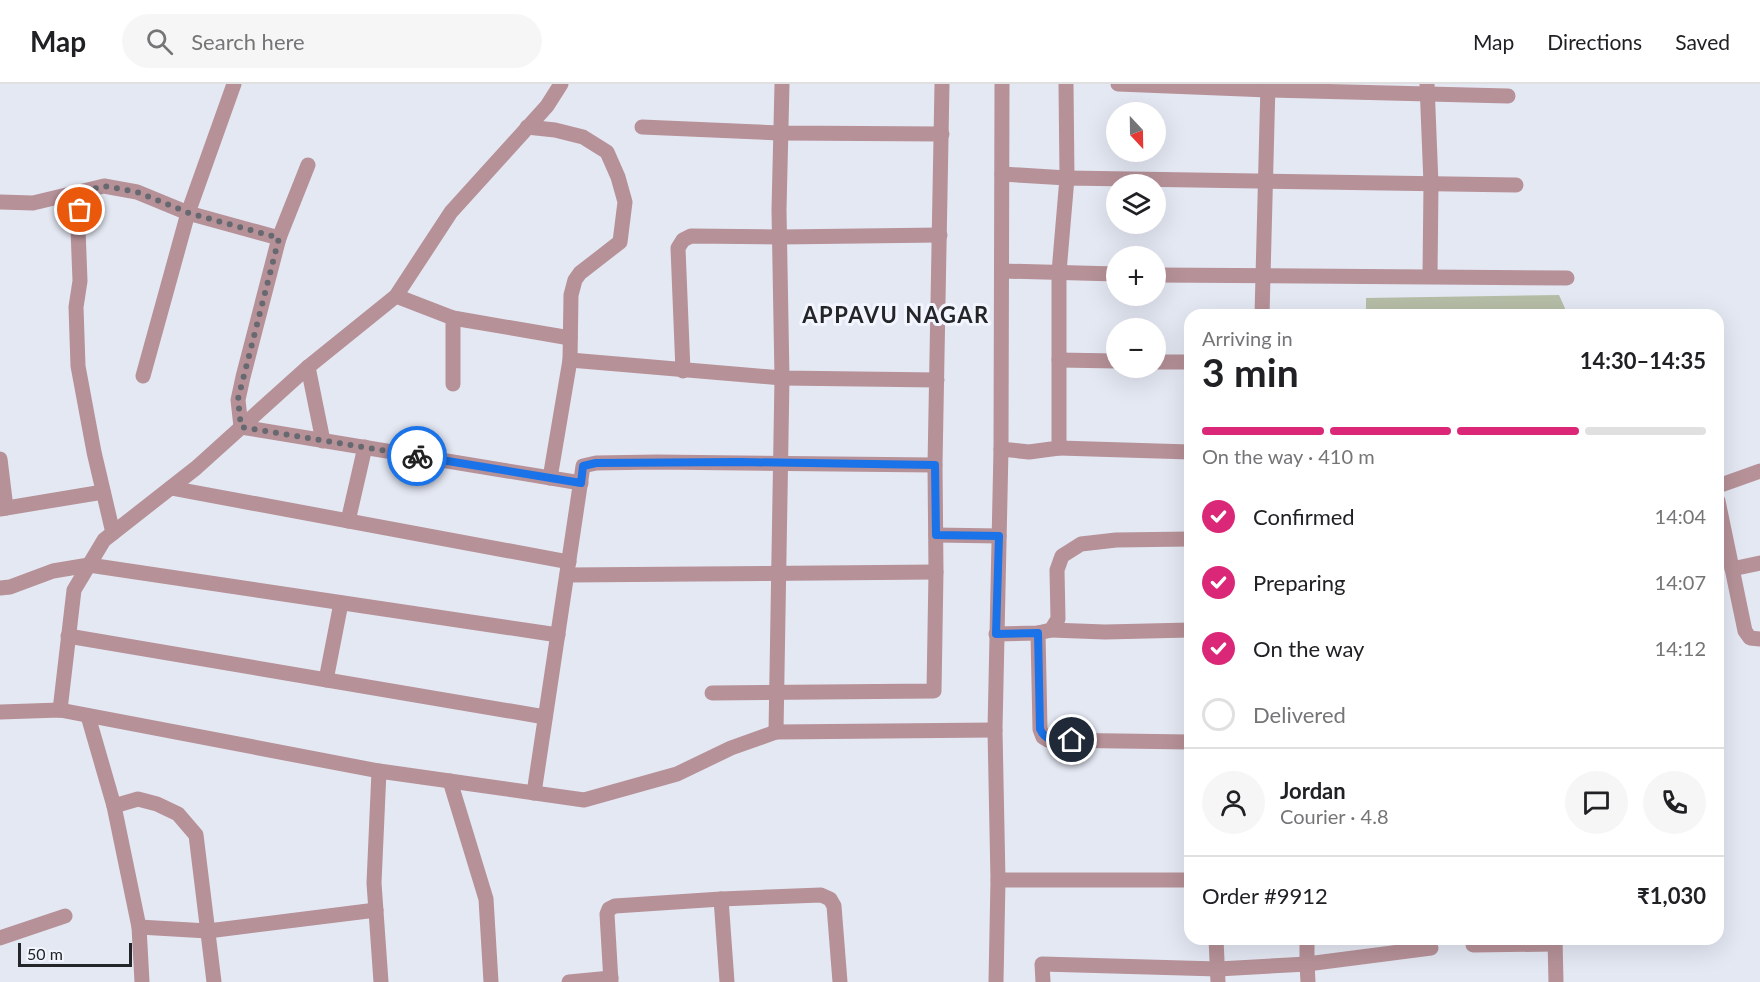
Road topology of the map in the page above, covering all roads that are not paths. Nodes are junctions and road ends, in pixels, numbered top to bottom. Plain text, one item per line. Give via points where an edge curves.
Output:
1 (234, 84) edge
2 (561, 84) edge
3 (783, 84) edge
4 (942, 84) edge
5 (1002, 84) edge
6 (1066, 84) edge
7 (1118, 84) edge
8 (1268, 87) edge
9 (1427, 89) edge
10 (1509, 96) dead end
11 (527, 127) junction
12 (642, 127) dead end
13 (780, 133) junction
14 (942, 134) junction
15 (308, 165) dead end
16 (1002, 174) junction
17 (1066, 178) junction
18 (1264, 181) junction
19 (1431, 184) junction
20 (1516, 185) dead end
21 (82, 192) junction
22 (0, 202) edge
23 (189, 213) junction
24 (940, 235) junction
25 (780, 237) junction
26 (279, 238) junction
27 (1002, 271) junction
28 (1059, 272) junction
29 (1106, 274) edge
30 (1166, 275) edge
31 (1430, 276) junction
32 (1262, 277) junction
33 (1567, 278) dead end
34 (396, 296) junction
35 (1262, 309) edge
36 (453, 318) junction
37 (570, 338) junction
38 (570, 360) junction
39 (1059, 360) junction
40 (1106, 361) edge
41 (1166, 362) edge
42 (1184, 362) edge
43 (308, 367) junction
44 (683, 371) junction
45 (143, 376) dead end
46 (782, 378) junction
47 (937, 380) junction
48 (453, 384) dead end
49 (241, 427) junction
50 (323, 441) junction
51 (365, 447) junction
52 (1059, 448) junction
53 (1001, 449) junction
54 (1184, 452) edge
55 (0, 459) edge
56 (780, 463) junction
57 (935, 465) junction
58 (1760, 471) edge
59 (550, 478) junction
60 (581, 483) junction
61 (1724, 484) edge
62 (171, 488) junction
63 (104, 492) junction
64 (3, 508) edge
65 (348, 521) junction
66 (1724, 530) edge
67 (113, 533) junction
68 (936, 535) junction
69 (999, 536) junction
70 (1184, 539) edge
71 (1760, 563) edge
72 (89, 565) junction
73 (568, 568) junction
74 (1732, 569) junction
75 (936, 572) junction
76 (778, 573) junction
77 (0, 588) edge
78 (340, 603) junction
79 (1184, 630) edge
80 (1044, 631) junction
81 (996, 634) junction
82 (558, 635) junction
83 (68, 636) junction
84 (1760, 639) edge
85 (326, 680) junction
86 (777, 692) junction
87 (712, 693) dead end
88 (60, 710) junction
89 (0, 712) edge
90 (88, 716) junction
91 (545, 717) junction
92 (995, 730) junction
93 (776, 732) junction
94 (1184, 742) edge
95 (379, 771) junction
96 (450, 781) junction
97 (534, 793) junction
98 (114, 806) junction
99 (998, 880) junction
100 (1184, 880) edge
101 (721, 899) junction
102 (376, 910) junction
103 (64, 916) dead end
104 (139, 927) junction
105 (208, 931) junction
106 (0, 938) edge
107 (1216, 945) edge
108 (1307, 945) edge
109 (1555, 945) edge
110 (1431, 948) dead end
111 (1307, 964) junction
112 (1218, 975) edge
113 (611, 980) edge
114 (142, 982) edge
115 (214, 982) edge
116 (381, 982) edge
117 (491, 982) edge
118 (569, 982) edge
119 (727, 982) edge
120 (840, 982) edge
121 (996, 982) edge
122 (1043, 982) edge
123 (1308, 982) edge
124 (1556, 982) edge

1 - 23 street
2 - 11 street
3 - 13 street
4 - 14 street
5 - 16 street
6 - 17 street
7 - 8 street
8 - 9 street
8 - 18 street
9 - 10 street
9 - 19 street
11 - 34 street via 451,212
11 - 37 street via 583,137 607,152 625,202 620,242 575,280
12 - 13 street
13 - 14 street
13 - 25 street
14 - 24 street
15 - 26 street
16 - 17 street
16 - 27 street
17 - 18 street
17 - 28 street
18 - 19 street
18 - 32 street
19 - 20 street
19 - 31 street
21 - 22 street via 33,202
21 - 23 street via 104,186 137,192
21 - 63 street via 78,229 80,281 75,308 78,366
23 - 26 street
23 - 45 street
24 - 25 street
24 - 47 street
25 - 44 street via 691,236 682,240 678,248
25 - 46 street
26 - 49 street via 238,399
27 - 28 street
27 - 53 street
28 - 29 street
28 - 39 street
30 - 32 street
31 - 32 street
31 - 33 street
32 - 35 street
34 - 36 street
34 - 43 street
36 - 37 street
36 - 48 street
37 - 38 street
38 - 44 street
38 - 59 street
39 - 40 street
39 - 52 street
41 - 42 street
43 - 49 street
43 - 50 street
44 - 46 street
46 - 47 street
46 - 56 street
47 - 57 street
49 - 50 street
49 - 62 street
50 - 51 street
51 - 59 street
51 - 65 street
52 - 53 street via 1029,452
52 - 54 street
53 - 69 street
55 - 64 street
56 - 57 street
56 - 60 street via 596,463 583,466
56 - 76 street
57 - 68 street
58 - 61 street
59 - 60 street
60 - 73 street
62 - 65 street
62 - 67 street
63 - 64 street
63 - 67 street
65 - 73 street
66 - 74 street
67 - 72 street
68 - 69 street
68 - 75 street
69 - 81 street
70 - 80 street via 1082,544 1062,555 1057,570 1058,619
71 - 74 street
72 - 77 street via 53,571
72 - 78 street
72 - 83 street via 74,590
73 - 76 street
73 - 82 street
74 - 84 street via 1745,631 1750,638
75 - 76 street
75 - 86 street via 934,691
76 - 86 street
78 - 82 street
78 - 85 street
79 - 80 street
80 - 81 street
80 - 94 street via 1040,729 1043,737
81 - 92 street
82 - 91 street
83 - 85 street
83 - 88 street
85 - 91 street
86 - 87 street
86 - 93 street
88 - 89 street
88 - 90 street
90 - 95 street
90 - 98 street
91 - 97 street
92 - 93 street
92 - 99 street
93 - 97 street via 677,774 584,800
95 - 96 street
95 - 102 street
96 - 97 street
96 - 117 street via 486,899
98 - 104 street
98 - 105 street via 138,799 157,804 178,814 195,835
99 - 100 street
99 - 121 street
101 - 113 street via 609,909
101 - 119 street
101 - 120 street via 821,895 830,898 834,906
102 - 105 street
102 - 116 street
103 - 106 street
104 - 105 street
104 - 114 street
105 - 115 street
107 - 112 street
108 - 111 street
109 - 124 street
110 - 111 street
111 - 112 street
111 - 123 street
112 - 122 street via 1042,964
113 - 118 street

